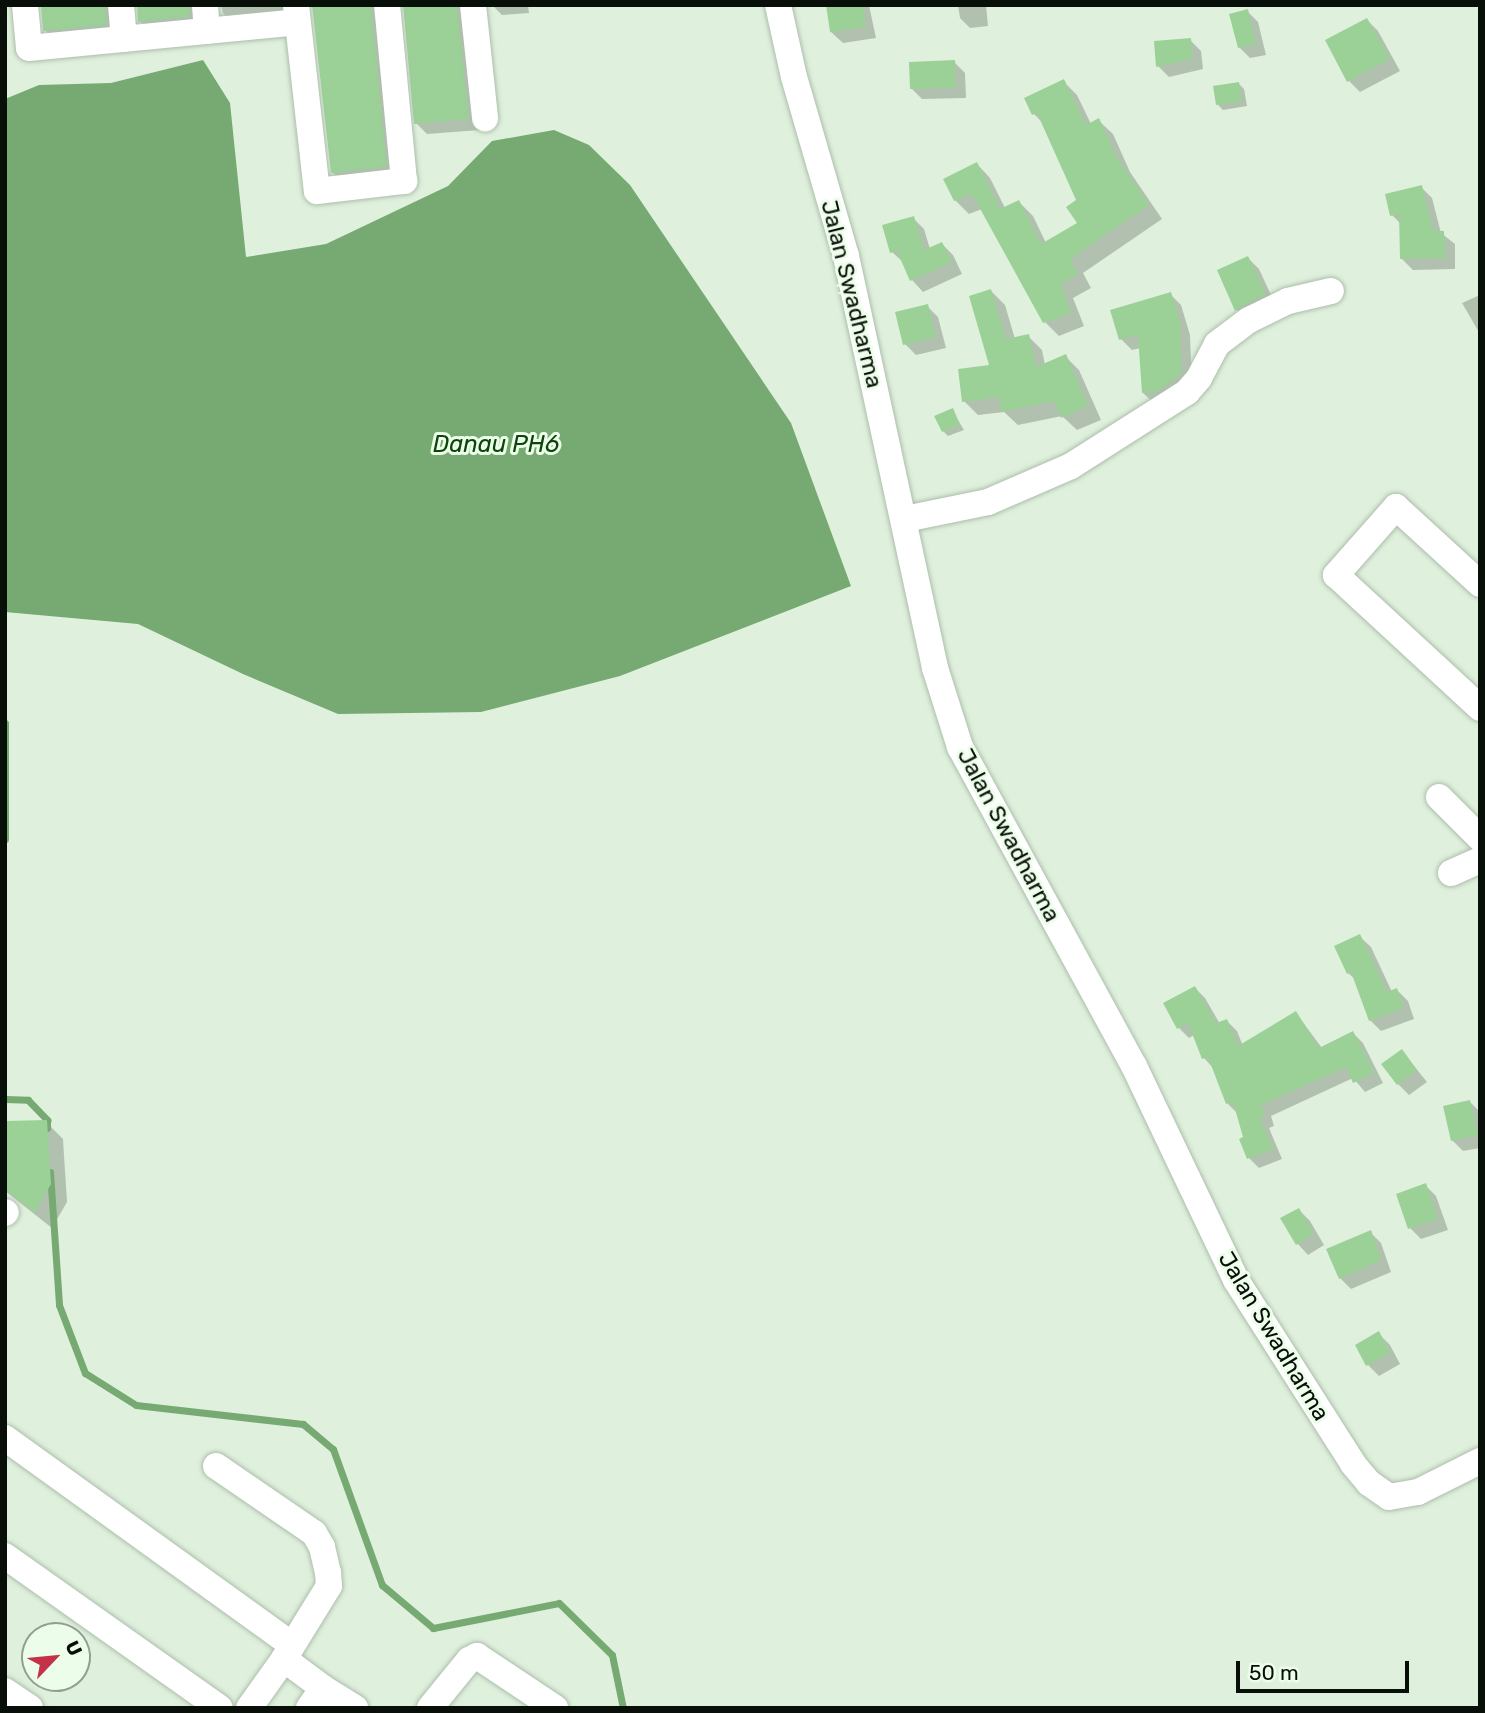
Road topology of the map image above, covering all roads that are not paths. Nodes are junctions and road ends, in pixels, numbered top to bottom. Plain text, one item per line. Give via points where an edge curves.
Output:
1 (24, 5) edge
2 (121, 5) edge
3 (387, 5) edge
4 (473, 5) edge
5 (778, 5) edge
6 (296, 14) edge
7 (206, 18) edge
8 (124, 39) junction
9 (485, 118) dead end
10 (1331, 291) dead end
11 (905, 519) junction
12 (1480, 584) edge
13 (1480, 708) edge
14 (1439, 797) dead end
15 (1480, 838) edge
16 (1480, 860) edge
17 (1451, 873) dead end
18 (5, 1438) edge
19 (1480, 1461) edge
20 (216, 1465) dead end
21 (5, 1556) edge
22 (288, 1651) junction
23 (5, 1691) edge
24 (316, 1698) edge
25 (30, 1708) edge
26 (220, 1708) edge
27 (249, 1708) edge
28 (355, 1708) edge
29 (430, 1708) edge
30 (555, 1708) edge

1 - 8 street via 29,48
2 - 8 street
3 - 6 street via 404,181 317,191
4 - 9 street
5 - 11 street, Jalan Swadharma via 846,256
6 - 7 street
7 - 8 street
10 - 11 street via 1288,302 1249,320 1217,344 1187,392 1071,466 988,502
11 - 19 street, Jalan Swadharma via 935,668 960,747 1122,1042 1236,1280 1353,1464 1379,1490 1389,1497 1418,1492
12 - 13 street via 1396,507 1336,575
14 - 15 street
16 - 17 street
18 - 22 street
20 - 22 street via 314,1533 322,1547 329,1586
21 - 26 street
22 - 24 street
22 - 27 street
23 - 25 street
24 - 28 street
29 - 30 street via 477,1656

